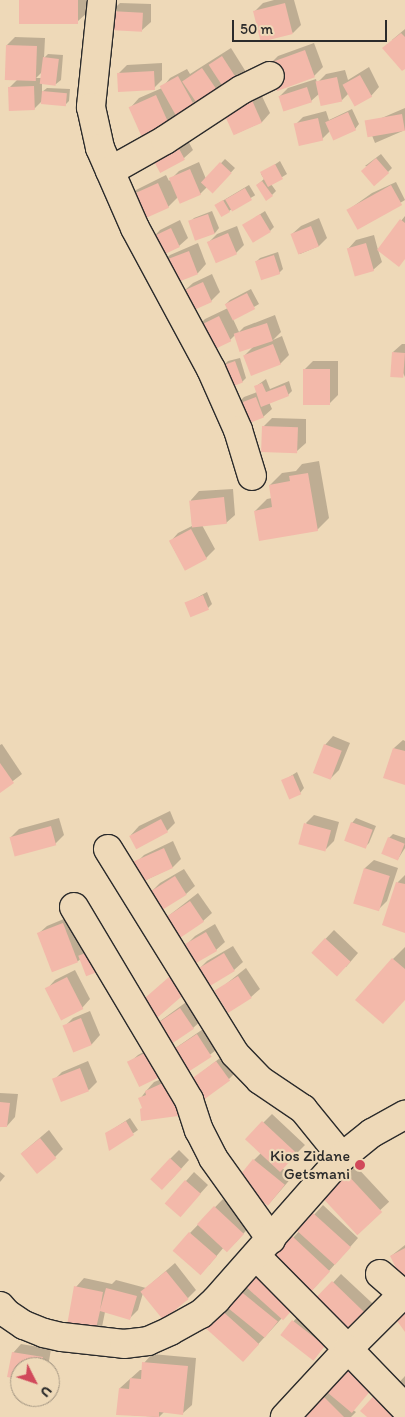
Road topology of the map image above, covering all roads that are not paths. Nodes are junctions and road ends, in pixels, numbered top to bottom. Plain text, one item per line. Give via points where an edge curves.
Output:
1 (102, 0) edge
2 (270, 76) dead end
3 (110, 171) junction
4 (252, 476) dead end
5 (108, 849) dead end
6 (74, 907) dead end
7 (405, 1115) edge
8 (342, 1158) junction
9 (263, 1247) junction
10 (380, 1274) dead end
11 (0, 1306) edge
12 (348, 1349) junction
13 (405, 1408) edge
14 (285, 1417) edge

1 - 3 street via 91,107 100,148
2 - 3 street via 241,90 165,140
3 - 4 street via 139,236 211,368 238,430
5 - 8 street via 235,1054 260,1080 302,1109
6 - 9 street via 189,1100 198,1130
7 - 8 street via 372,1133
8 - 9 street
9 - 11 street via 201,1314 148,1341 124,1344 44,1333 24,1325
9 - 12 street
10 - 12 street via 403,1294
12 - 13 street
12 - 14 street

